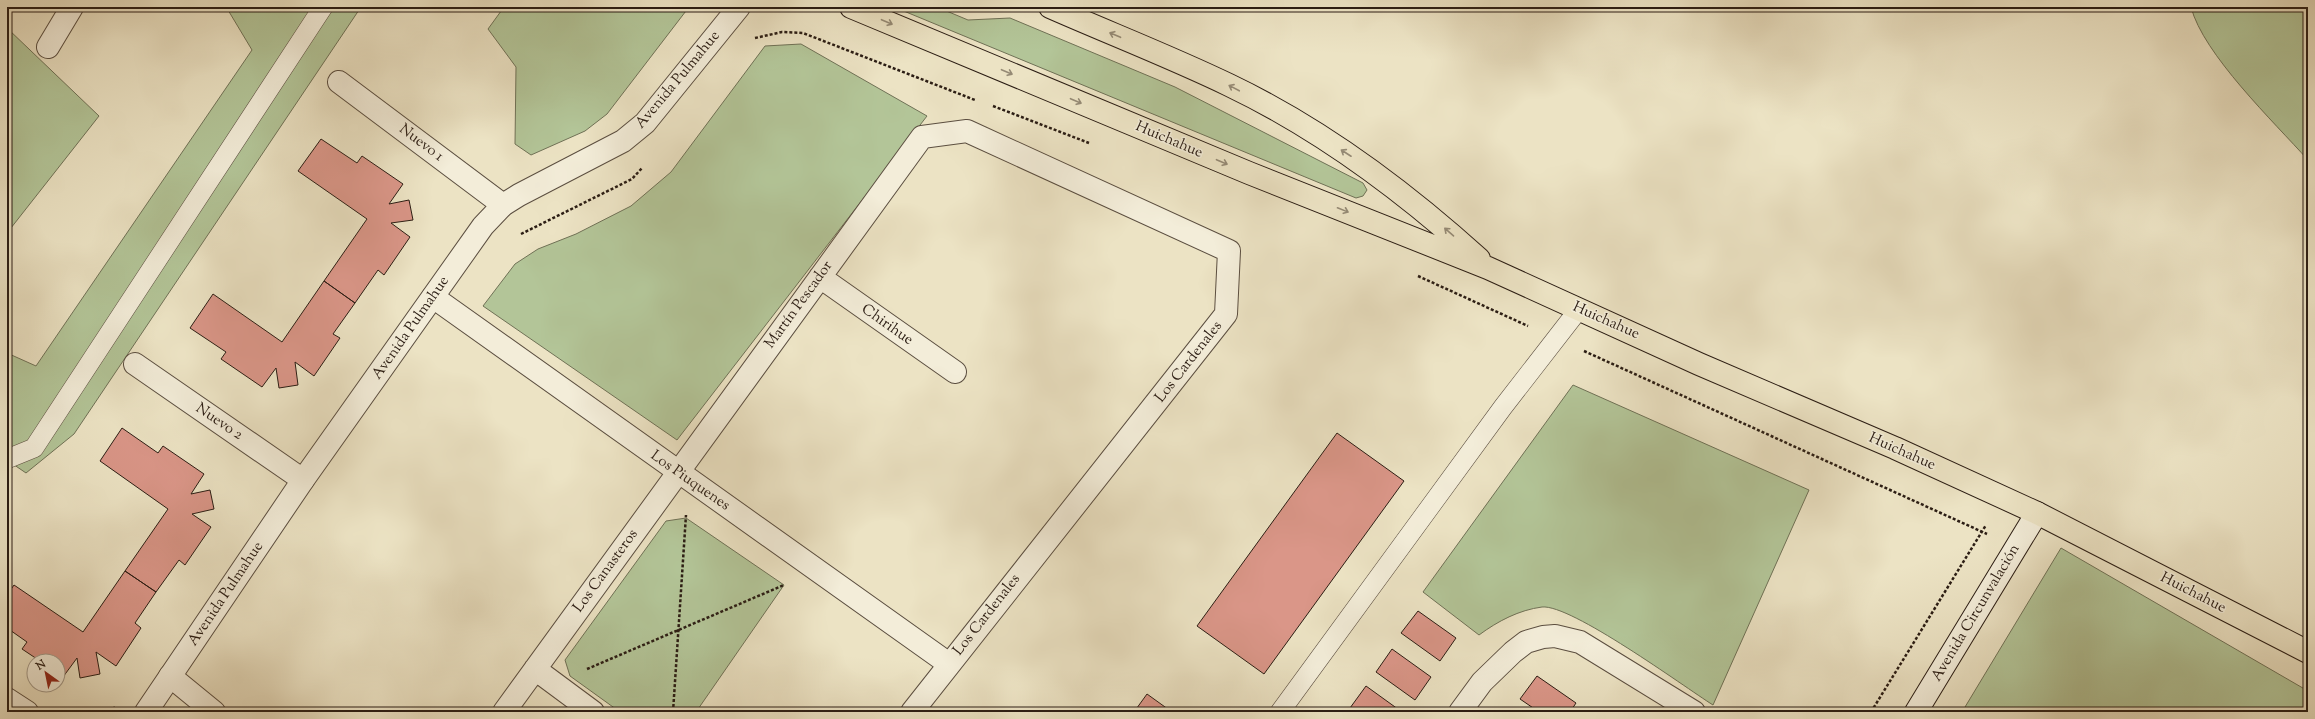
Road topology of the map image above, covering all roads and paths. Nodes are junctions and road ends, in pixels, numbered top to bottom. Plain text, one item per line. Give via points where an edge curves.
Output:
1 (72, 7) edge
2 (323, 7) edge
3 (851, 7) edge
4 (1050, 7) edge
5 (732, 15) edge
6 (48, 46) dead end
7 (339, 82) dead end
8 (982, 102) dead end
9 (990, 105) dead end
10 (922, 138) joint
11 (1094, 144) dead end
12 (503, 205) junction
13 (1488, 268) junction
14 (1410, 272) dead end
15 (820, 277) junction
16 (433, 296) junction
17 (1579, 309) junction
18 (1556, 339) junction
19 (135, 364) dead end
20 (955, 372) dead end
21 (7, 459) edge
22 (677, 472) junction
23 (303, 480) junction
24 (2004, 498) junction
25 (2037, 513) junction
26 (1982, 532) junction
27 (1989, 535) dead end
28 (816, 570) junction
29 (678, 630) junction
30 (2308, 652) edge
31 (949, 664) junction
32 (535, 669) junction
33 (170, 676) junction
34 (552, 682) junction
35 (7, 699) edge
36 (27, 712) edge
37 (146, 712) edge
38 (214, 712) edge
39 (504, 712) edge
40 (594, 712) edge
41 (673, 712) edge
42 (912, 712) edge
43 (1280, 712) edge
44 (1460, 712) edge
45 (1694, 712) edge
46 (1871, 712) edge
47 (1916, 712) edge

1 - 6 street
2 - 21 lane via 34,448
3 -> 13 main road, Huichahue via 1249,173
13 -> 4 main road, Huichahue via 1406,196 1361,163 1297,122 1230,85
5 - 8 path via 740,43 782,32 803,34
5 - 12 street, Avenida Pulmahue via 645,123 628,136
7 - 12 street, Nuevo 1
9 - 11 path
10 - 15 street, Martín Pescador
10 - 31 street, Los Cardenales via 967,131 1229,251 1226,314
12 - 16 street, Avenida Pulmahue via 483,226
13 - 17 main road, Huichahue
14 - 18 path
15 - 20 street, Chirihue
15 - 22 street, Martín Pescador
16 - 22 street, Los Piuquenes
16 - 23 street, Avenida Pulmahue
17 - 18 lane
17 - 24 main road, Huichahue
18 - 26 path
18 - 43 lane via 1503,407
19 - 23 street, Nuevo 2
22 - 28 street, Los Piuquenes
22 - 29 path via 686,518
22 - 32 street, Los Canasteros
23 - 33 street, Avenida Pulmahue
24 - 25 main road, Huichahue
24 - 26 path
25 - 30 main road, Huichahue
25 - 47 street, Avenida Circunvalación
26 - 27 path
26 - 46 path
28 - 29 path
28 - 31 street, Los Piuquenes
29 - 34 path
29 - 41 path
31 - 42 street
32 - 34 street
32 - 39 street, Los Canasteros
33 - 37 street, Avenida Pulmahue
33 - 38 street
34 - 40 street
35 - 36 street
44 - 45 street via 1482,682 1513,652 1526,642 1555,636 1580,642

